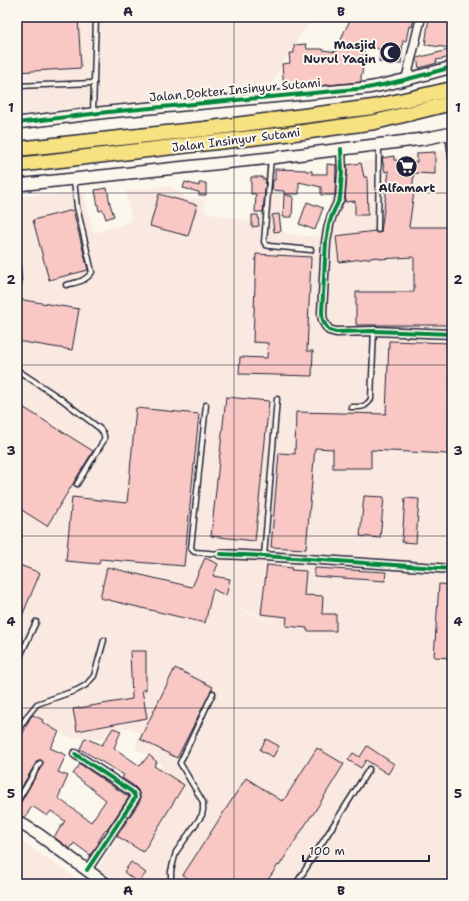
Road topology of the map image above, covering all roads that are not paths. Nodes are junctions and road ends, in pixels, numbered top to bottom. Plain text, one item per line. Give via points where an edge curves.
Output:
1 (96, 17) edge
2 (421, 17) edge
3 (452, 68) edge
4 (406, 80) junction
5 (94, 83) junction
6 (17, 86) edge
7 (452, 89) edge
8 (452, 102) edge
9 (94, 113) junction
10 (17, 124) edge
11 (450, 133) edge
12 (379, 144) junction
13 (17, 149) edge
14 (341, 149) junction
15 (271, 158) junction
16 (452, 164) edge
17 (17, 165) edge
18 (74, 179) junction
19 (17, 185) edge
20 (378, 230) dead end
21 (311, 250) dead end
22 (17, 258) edge
23 (18, 283) dead end
24 (66, 285) dead end
25 (374, 331) junction
26 (452, 334) edge
27 (17, 370) edge
28 (277, 399) dead end
29 (206, 405) dead end
30 (352, 407) dead end
31 (77, 484) dead end
32 (220, 554) joint
33 (264, 556) junction
34 (452, 569) edge
35 (36, 622) dead end
36 (104, 640) dead end
37 (17, 663) edge
38 (214, 693) dead end
39 (17, 732) edge
40 (76, 754) dead end
41 (40, 763) dead end
42 (369, 769) dead end
43 (17, 802) edge
44 (17, 821) edge
45 (87, 870) junction
46 (101, 883) edge
47 (171, 884) edge
48 (296, 884) edge

1 - 5 lane
2 - 4 street
3 - 4 street, Jalan Dokter Insinyur Sutami
4 - 9 street, Jalan Dokter Insinyur Sutami via 383,86 348,90
5 - 6 lane
5 - 9 lane
7 - 13 highway, Jalan Insinyur Sutami via 373,107 204,129
8 - 17 highway, Jalan Insinyur Sutami via 375,122
9 - 10 street, Jalan Dokter Insinyur Sutami
11 - 12 street
11 - 16 lane
12 - 14 street
12 - 20 lane
14 - 15 street
14 - 25 street via 340,198 332,214 326,242 322,320 329,330 336,332
15 - 18 street
15 - 21 lane via 264,242 270,246
18 - 19 street
18 - 24 lane via 77,207 92,272 84,280
22 - 23 lane
25 - 26 street
25 - 30 lane via 371,399 367,405
27 - 31 lane via 61,399 104,433 104,440
28 - 33 lane
29 - 32 lane via 191,548 195,552
32 - 33 street
33 - 34 street
35 - 37 lane
36 - 39 lane via 94,676 86,685 37,704
38 - 47 lane via 180,763 203,802 203,810 176,852
40 - 45 street via 134,796
41 - 43 lane
42 - 48 lane
44 - 45 street
45 - 46 street

